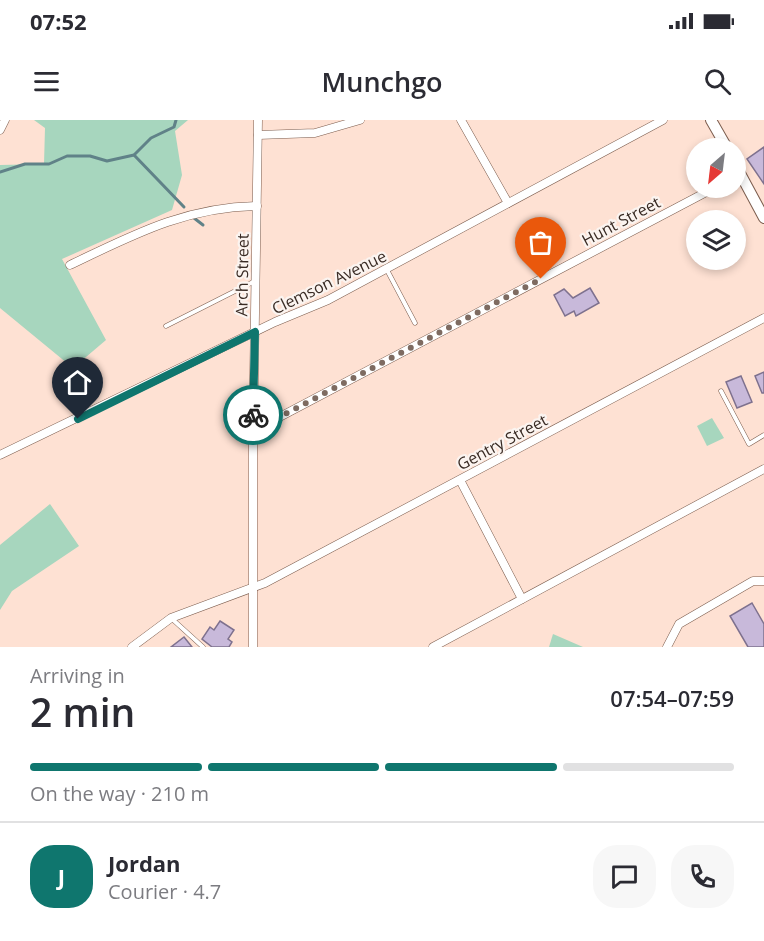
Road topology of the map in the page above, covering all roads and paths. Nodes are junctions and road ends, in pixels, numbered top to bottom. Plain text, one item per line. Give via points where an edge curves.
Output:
1 (5, 120) edge
2 (258, 120) edge
3 (360, 120) edge
4 (461, 120) edge
5 (663, 120) edge
6 (711, 120) edge
7 (0, 130) edge
8 (258, 135) junction
9 (721, 138) edge
10 (746, 187) edge
11 (695, 198) edge
12 (508, 203) junction
13 (256, 206) junction
14 (764, 218) edge
15 (70, 266) dead end
16 (387, 269) junction
17 (256, 280) junction
18 (764, 318) edge
19 (415, 322) dead end
20 (166, 326) dead end
21 (255, 332) junction
22 (721, 391) dead end
23 (253, 431) junction
24 (764, 435) edge
25 (0, 455) edge
26 (764, 469) edge
27 (460, 480) junction
28 (764, 581) edge
29 (252, 589) junction
30 (522, 599) junction
31 (171, 618) junction
32 (132, 647) edge
33 (203, 647) edge
34 (253, 647) edge
35 (433, 647) edge
36 (667, 647) edge

1 - 7 street
2 - 8 street, Arch Street
3 - 8 street via 315,133
4 - 12 street
5 - 12 street, Clemson Avenue
6 - 9 street
8 - 13 street, Arch Street
10 - 14 street
11 - 23 street, Hunt Street
12 - 16 street, Clemson Avenue
13 - 15 street via 214,208 173,219
13 - 17 street, Arch Street
16 - 19 lane
16 - 21 street, Clemson Avenue
17 - 20 lane
17 - 21 street, Arch Street
18 - 27 street, Gentry Street
21 - 23 street, Arch Street
21 - 25 street, Clemson Avenue
22 - 24 lane via 749,444
23 - 29 street, Arch Street
26 - 30 street
27 - 29 street, Gentry Street
27 - 30 street
28 - 36 street via 753,581 679,624
29 - 31 street, Gentry Street
29 - 34 street, Arch Street
30 - 35 street
31 - 32 street, Gentry Street
31 - 33 lane

